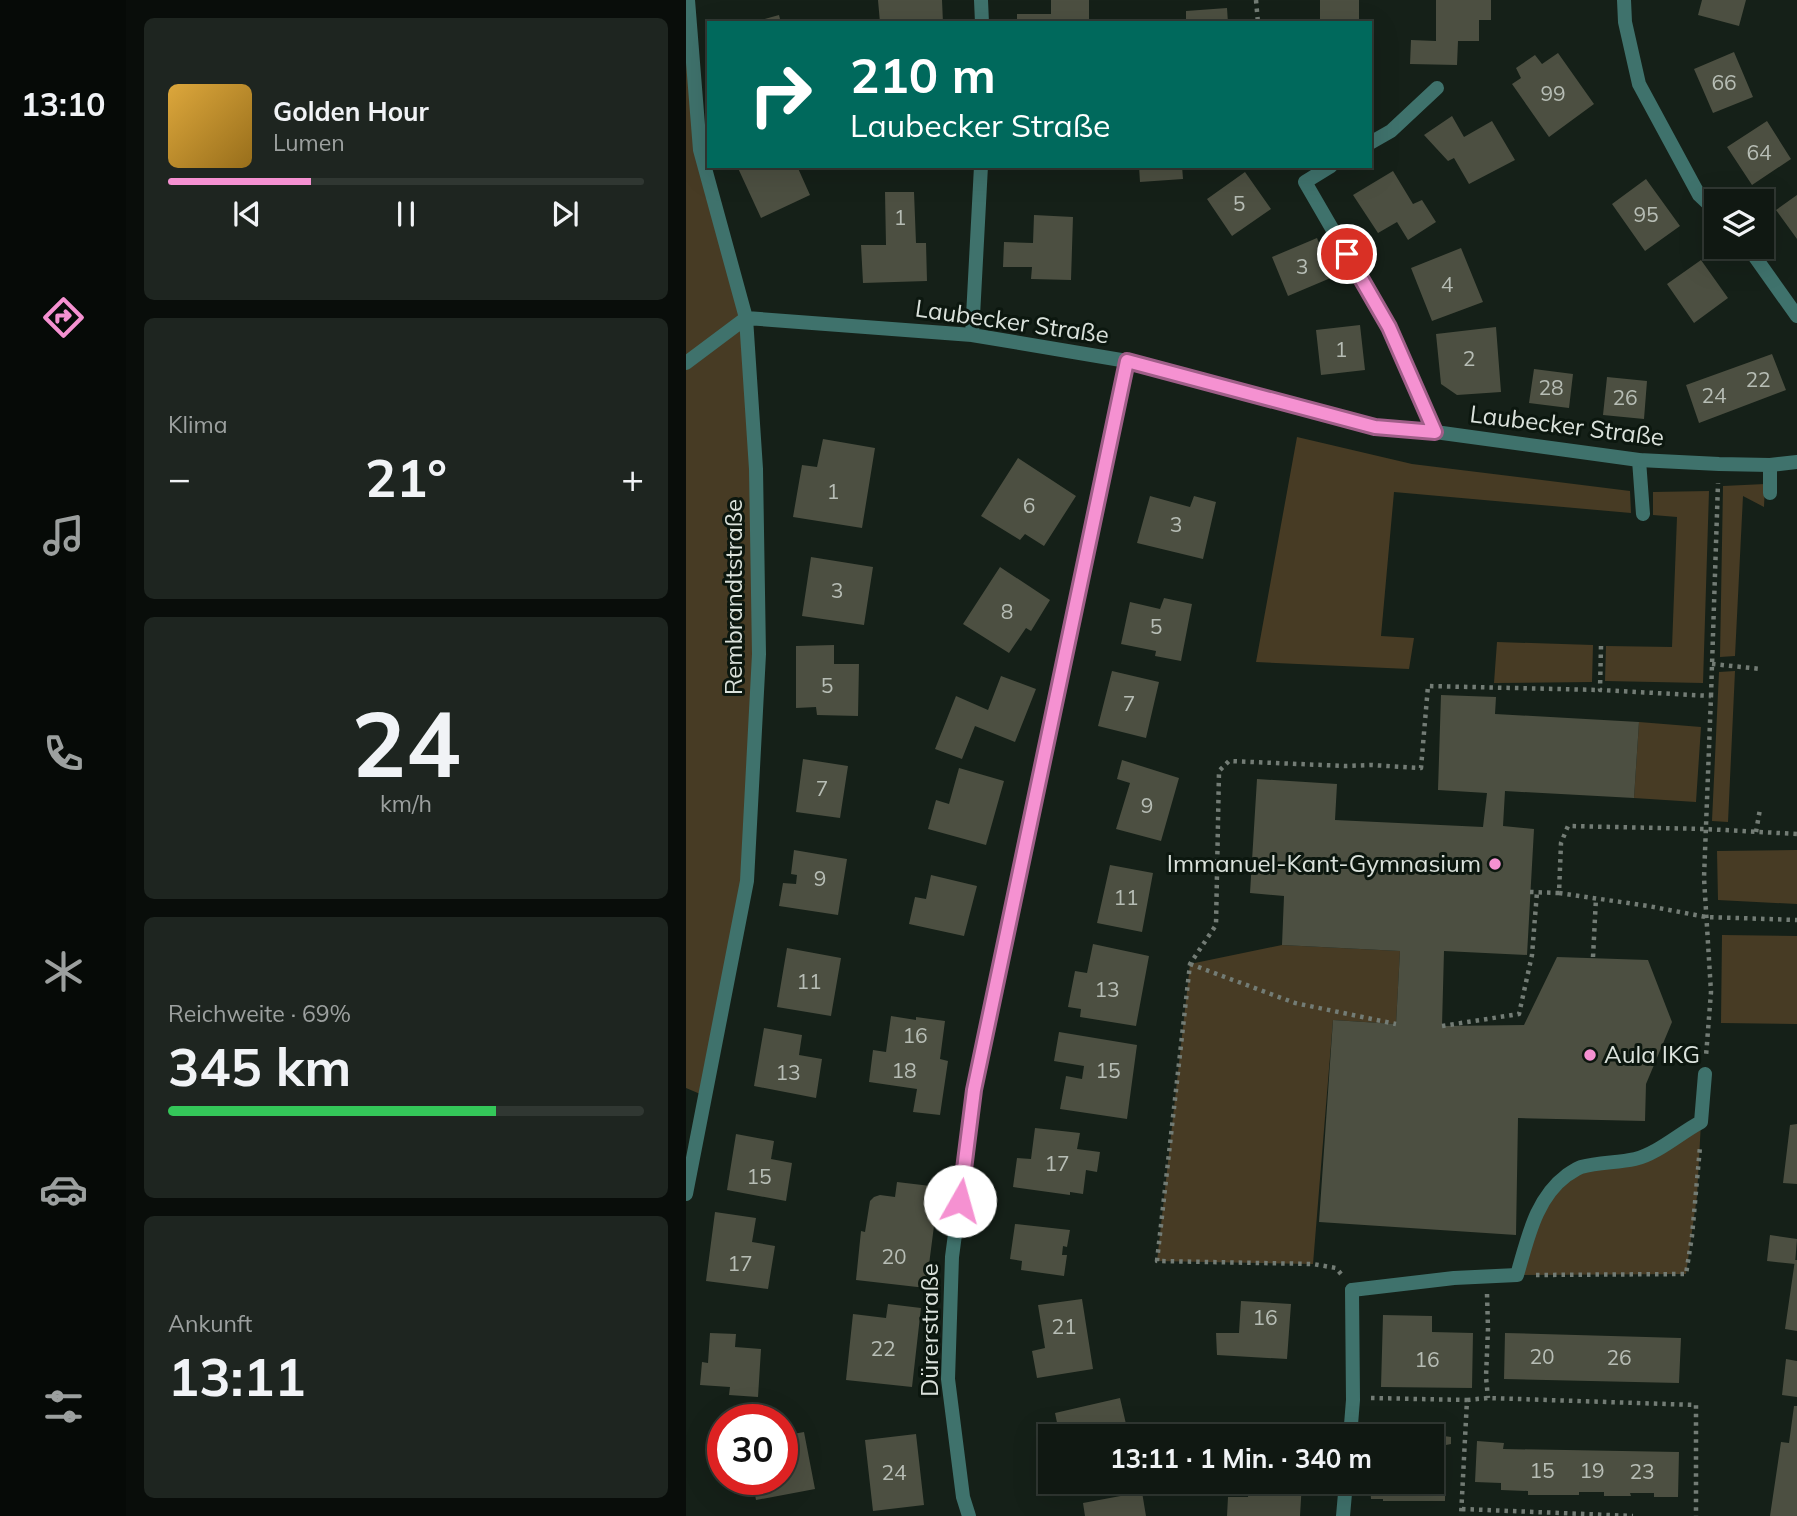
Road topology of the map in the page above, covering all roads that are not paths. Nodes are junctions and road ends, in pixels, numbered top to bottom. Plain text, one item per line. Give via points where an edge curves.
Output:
1 (688, 0) edge
2 (981, 0) edge
3 (1624, 0) edge
4 (982, 21) edge
5 (1437, 88) dead end
6 (1372, 142) edge
7 (981, 168) edge
8 (1328, 168) edge
9 (1704, 200) edge
10 (1757, 259) edge
11 (1797, 316) edge
12 (746, 318) junction
13 (972, 335) junction
14 (1127, 361) junction
15 (686, 363) edge
16 (1435, 432) junction
17 (1639, 460) junction
18 (1797, 462) edge
19 (1770, 465) junction
20 (1770, 493) dead end
21 (1643, 514) dead end
22 (1705, 1074) dead end
23 (686, 1194) edge
24 (1351, 1424) edge
25 (1345, 1494) edge
26 (969, 1516) edge
27 (1343, 1516) edge

1 - 12 street, Rembrandtstraße via 700,150
2 - 4 street
3 - 9 street via 1639,84
5 - 6 street via 1391,131
7 - 13 street
8 - 16 street via 1305,182 1389,327
10 - 11 street
12 - 13 street, Laubecker Straße
12 - 15 street
12 - 23 street, Rembrandtstraße via 756,469 760,654 747,881
13 - 14 street, Laubecker Straße
14 - 16 street, Laubecker Straße via 1375,427
14 - 26 street, Dürerstraße via 974,1090 952,1257 948,1379
16 - 17 street, Laubecker Straße
17 - 19 street, Laubecker Straße
17 - 21 street
18 - 19 street, Laubecker Straße
19 - 20 street
22 - 24 street via 1701,1122 1645,1155 1577,1168 1556,1184 1539,1208 1517,1275 1352,1290
25 - 27 street

